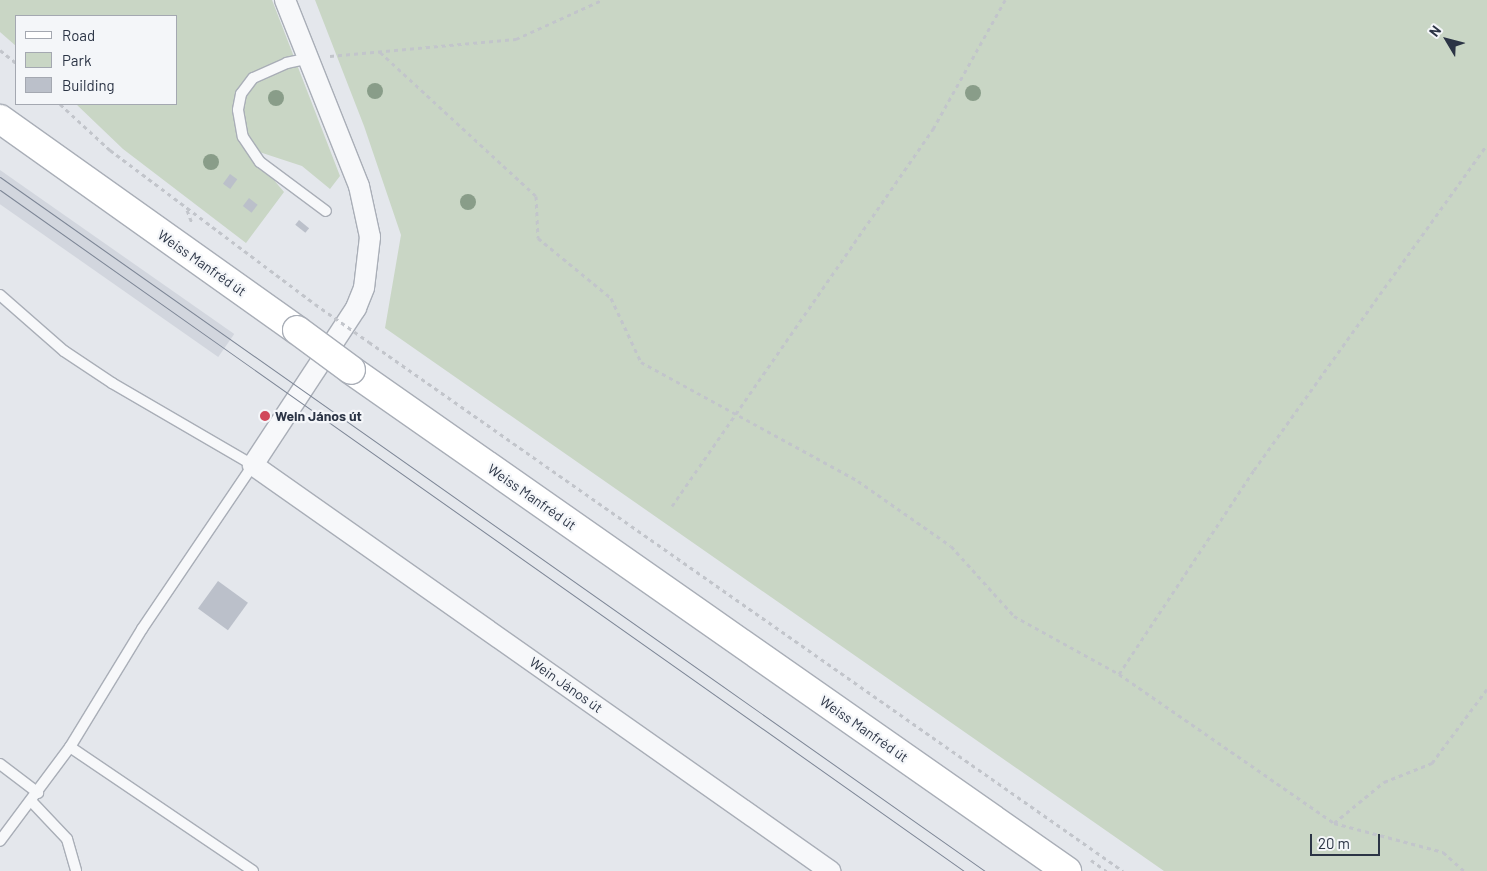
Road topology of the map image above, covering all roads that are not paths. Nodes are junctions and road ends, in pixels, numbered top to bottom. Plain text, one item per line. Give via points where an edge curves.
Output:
1 (285, 0) edge
2 (310, 58) junction
3 (0, 119) edge
4 (326, 211) dead end
5 (0, 295) edge
6 (253, 465) junction
7 (70, 748) junction
8 (0, 764) edge
9 (38, 793) junction
10 (32, 802) junction
11 (0, 841) edge
12 (76, 871) edge
13 (253, 871) edge
14 (830, 871) edge
15 (1068, 871) edge

1 - 2 street
2 - 4 lane via 287,63 253,78 241,94 238,110 243,137 260,162
2 - 6 street via 359,186 370,237 364,288 356,308
3 - 15 main road, Weiss Manfréd út, bridge via 351,370
5 - 6 lane via 72,356
6 - 7 lane via 142,629
6 - 14 street, Wein János út
7 - 9 lane
7 - 13 lane
8 - 9 lane
9 - 10 lane
10 - 11 lane
10 - 12 lane via 68,838

